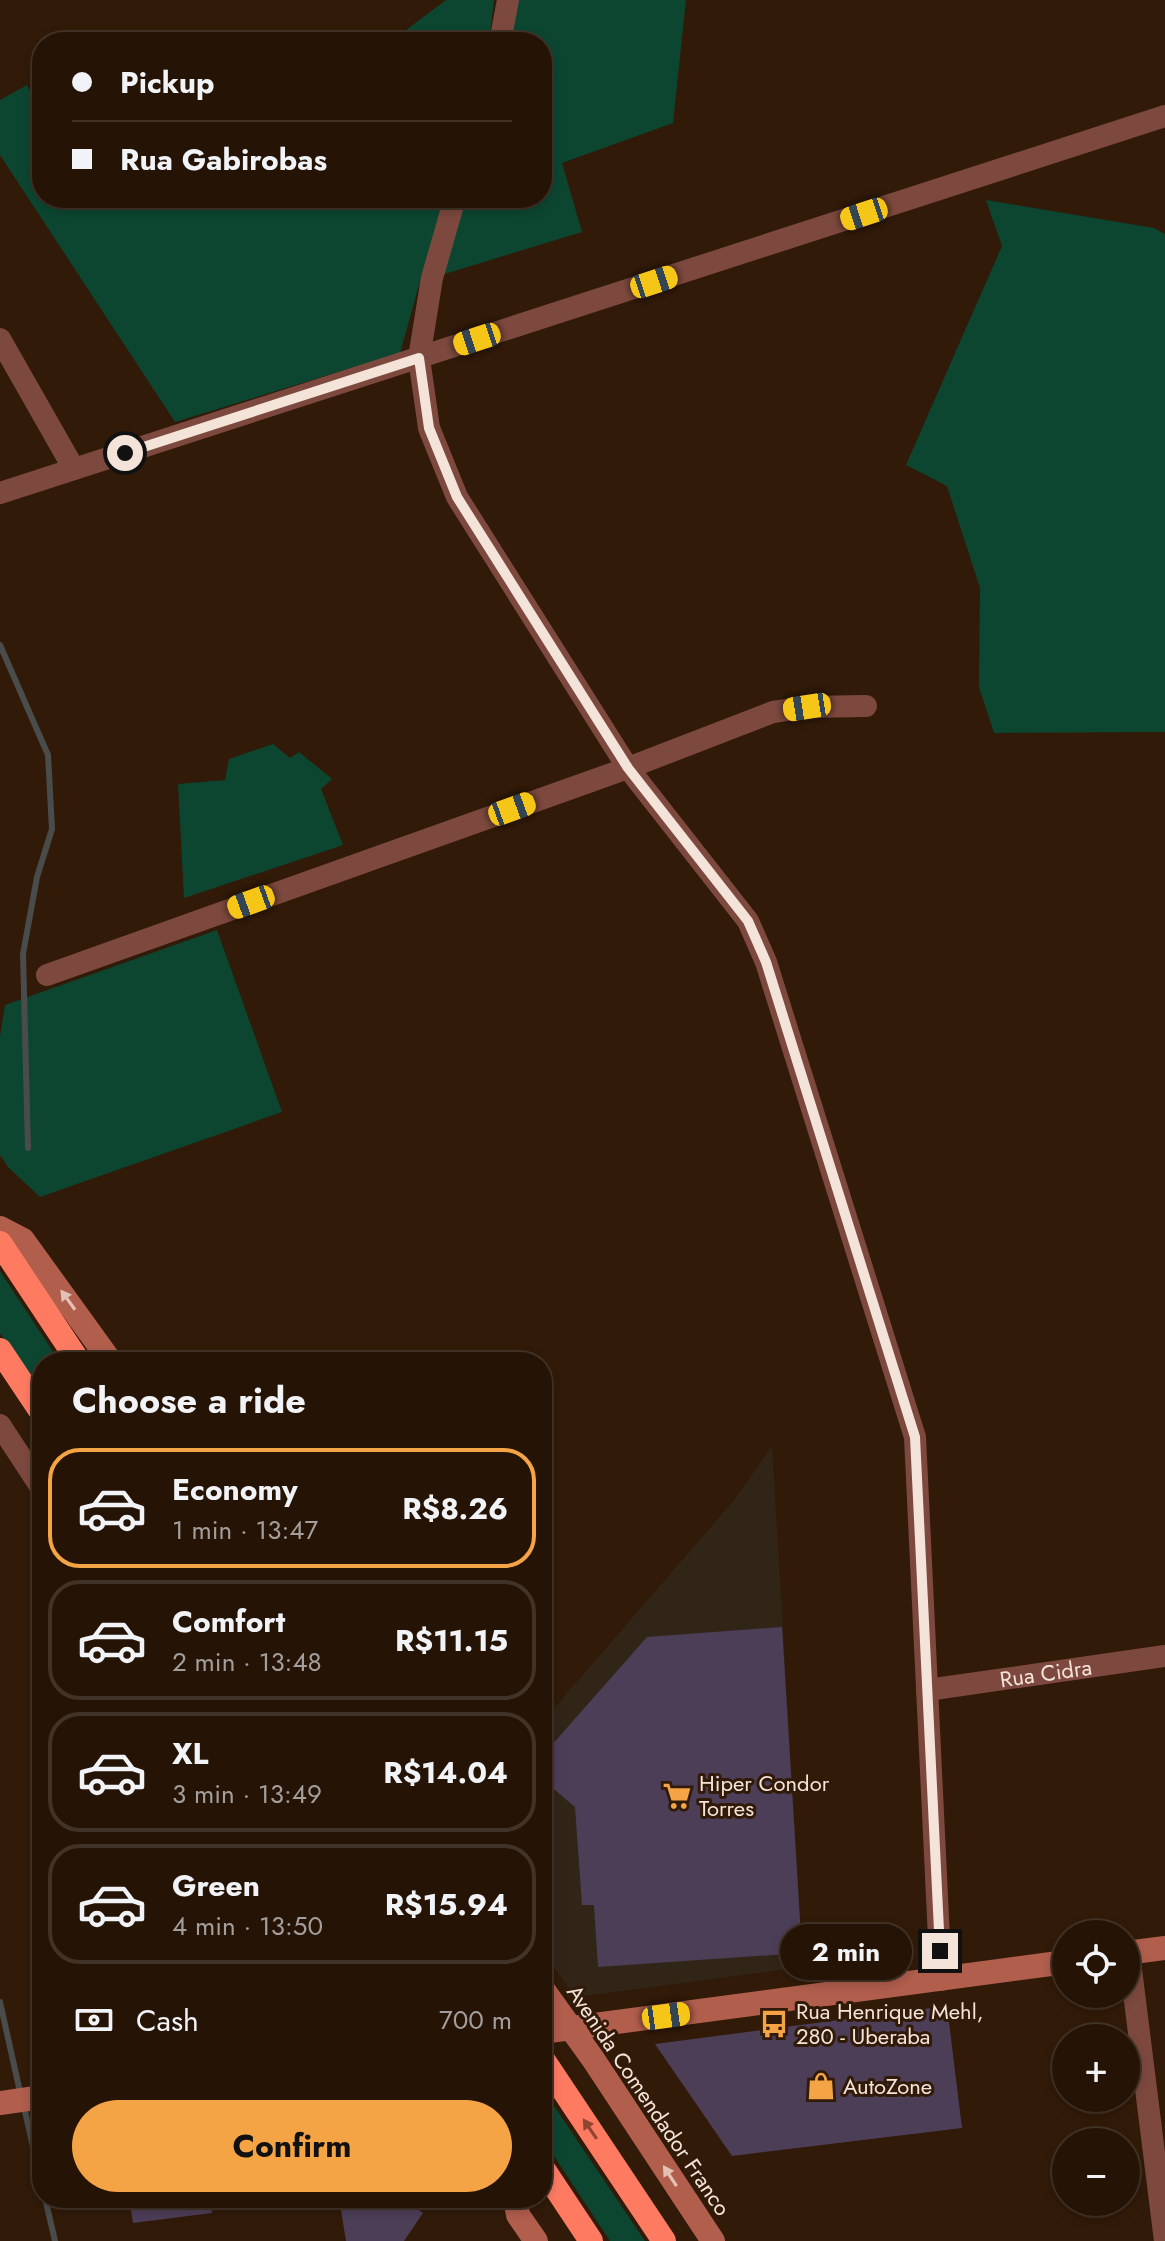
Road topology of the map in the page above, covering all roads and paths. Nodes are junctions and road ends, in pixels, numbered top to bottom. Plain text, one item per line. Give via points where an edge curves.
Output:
1 (508, 0) edge
2 (502, 32) edge
3 (1165, 116) edge
4 (452, 208) edge
5 (0, 339) edge
6 (419, 358) junction
7 (74, 469) junction
8 (0, 493) edge
9 (866, 706) dead end
10 (628, 768) junction
11 (47, 975) dead end
12 (0, 1228) edge
13 (0, 1243) edge
14 (0, 1350) edge
15 (72, 1352) edge
16 (104, 1352) edge
17 (32, 1394) edge
18 (0, 1425) edge
19 (32, 1474) edge
20 (1165, 1656) edge
21 (927, 1690) junction
22 (1165, 1948) edge
23 (1140, 1951) edge
24 (1052, 1964) edge
25 (941, 1980) junction
26 (552, 2001) edge
27 (1139, 2008) edge
28 (572, 2028) junction
29 (552, 2031) edge
30 (552, 2073) edge
31 (1154, 2076) edge
32 (32, 2099) edge
33 (4, 2102) edge
34 (552, 2182) edge
35 (517, 2208) edge
36 (536, 2241) edge
37 (591, 2241) edge
38 (664, 2241) edge
39 (713, 2241) edge
40 (1165, 2241) edge

1 - 2 street
3 - 6 street
4 - 6 street via 432,278
5 - 7 street
6 - 7 street
6 - 10 street via 429,428 457,497
7 - 8 street
9 - 10 street via 773,712
10 - 11 street
10 - 21 street via 748,921 766,962 915,1437
16 -> 12 main road via 23,1240
13 - 15 highway
14 - 17 highway
18 - 19 street
20 - 21 street, Rua Cidra
21 - 25 street
22 - 23 main road
24 - 25 main road
25 - 28 main road
26 - 28 main road, Avenida Comendador Franco
27 - 31 street
28 - 29 main road
39 -> 28 main road, Avenida Comendador Franco
38 -> 30 highway
31 - 40 street
32 - 33 main road
34 - 37 highway
35 - 36 main road

